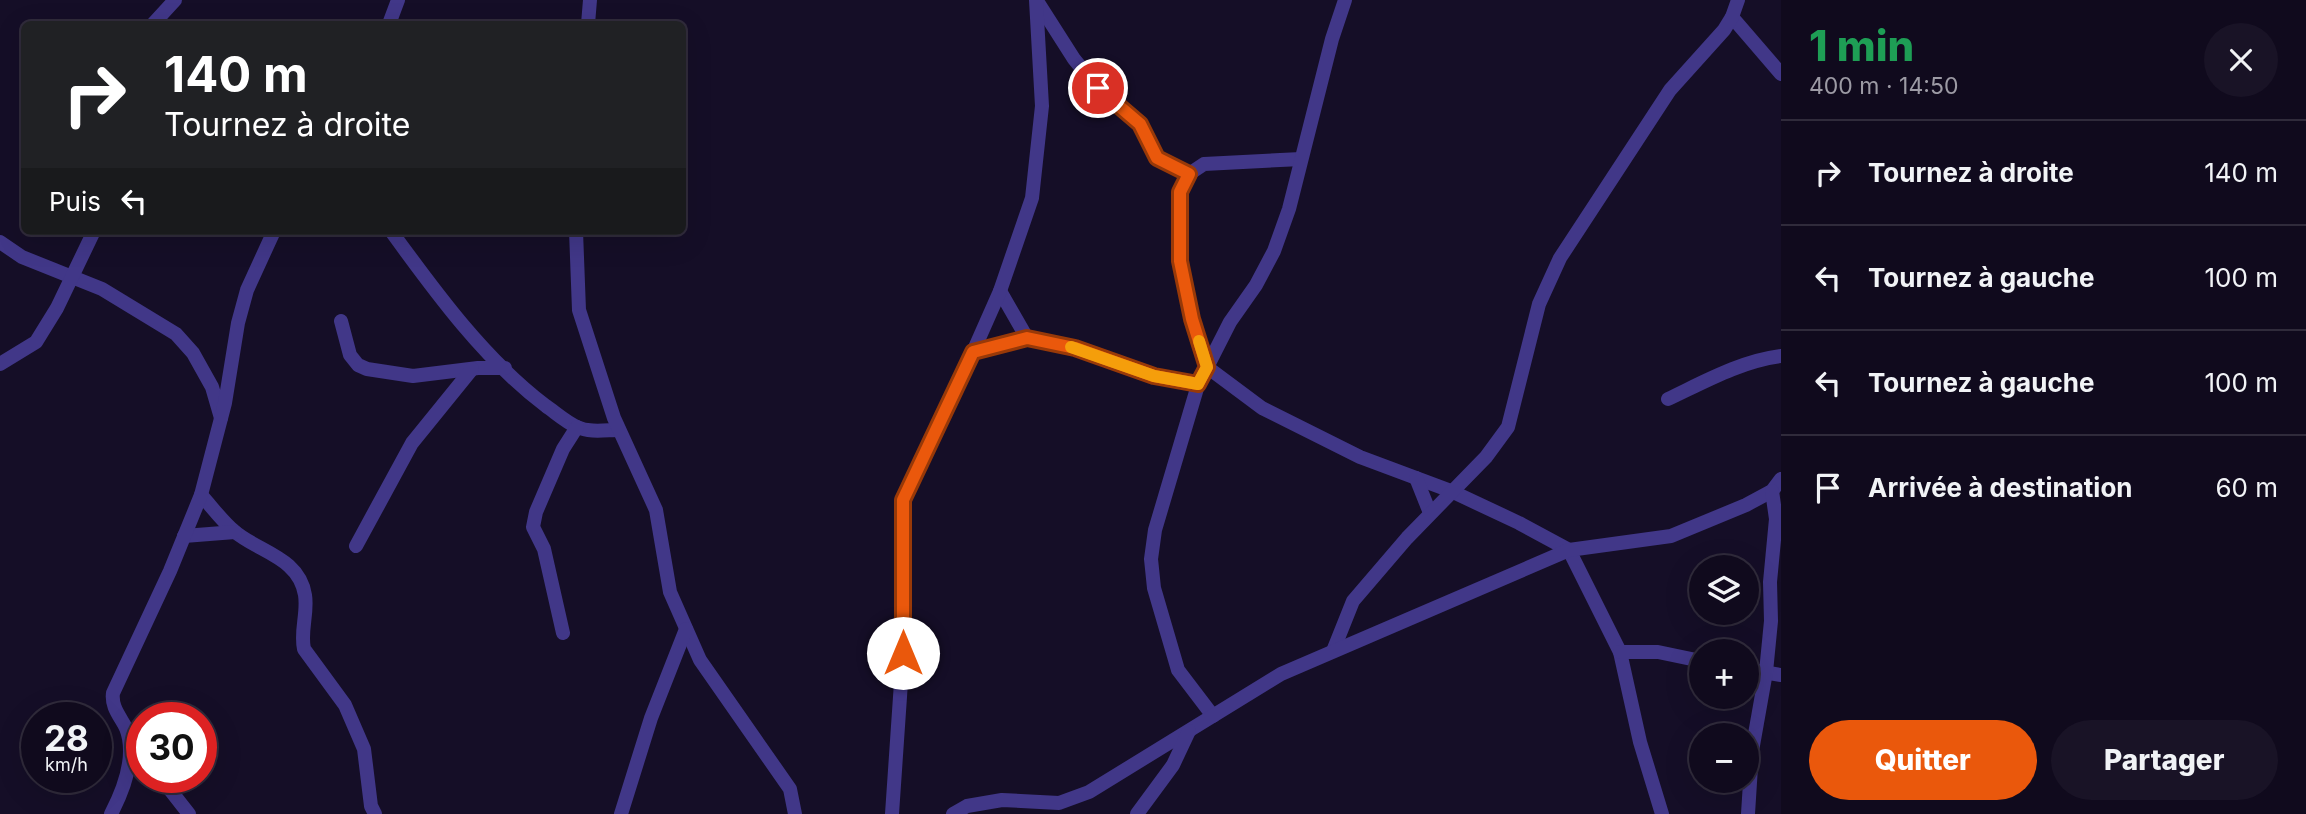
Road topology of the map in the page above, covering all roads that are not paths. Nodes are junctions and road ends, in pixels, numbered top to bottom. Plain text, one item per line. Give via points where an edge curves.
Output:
1 (175, 0) edge
2 (398, 0) edge
3 (590, 0) edge
4 (1036, 0) edge
5 (1345, 0) edge
6 (1738, 0) edge
7 (1732, 17) junction
8 (156, 21) edge
9 (389, 21) edge
10 (588, 21) edge
11 (1781, 74) edge
12 (1301, 159) junction
13 (1189, 174) junction
14 (92, 235) edge
15 (272, 235) edge
16 (394, 235) edge
17 (576, 235) edge
18 (0, 242) edge
19 (70, 278) junction
20 (1000, 291) junction
21 (341, 321) dead end
22 (1027, 338) junction
23 (484, 347) junction
24 (973, 352) junction
25 (1781, 356) edge
26 (0, 364) edge
27 (1207, 367) junction
28 (475, 368) junction
29 (505, 369) junction
30 (1198, 384) junction
31 (1668, 399) dead end
32 (221, 418) junction
33 (577, 427) junction
34 (619, 430) junction
35 (1416, 478) junction
36 (1777, 486) edge
37 (1451, 491) junction
38 (201, 495) junction
39 (1430, 513) junction
40 (235, 532) junction
41 (184, 536) junction
42 (356, 546) dead end
43 (1569, 550) junction
44 (686, 629) junction
45 (563, 633) dead end
46 (1333, 651) junction
47 (1620, 652) junction
48 (1689, 658) edge
49 (1774, 673) edge
50 (1213, 716) junction
51 (126, 728) edge
52 (1189, 731) junction
53 (126, 770) edge
54 (173, 793) edge
55 (111, 814) edge
56 (189, 814) edge
57 (375, 814) edge
58 (621, 814) edge
59 (795, 814) edge
60 (892, 814) edge
61 (953, 814) edge
62 (1137, 814) edge
63 (1662, 814) edge
64 (1748, 814) edge

1 - 8 street
2 - 9 street
3 - 10 street
4 - 13 street via 1098,88 1140,124 1157,158
4 - 20 street via 1042,106 1032,198
5 - 12 street
6 - 7 street
7 - 11 street
7 - 37 street via 1670,90 1560,258 1539,304 1508,428
12 - 13 street via 1217,162
12 - 27 street via 1275,251
13 - 27 street via 1180,192 1180,261
14 - 19 street
15 - 32 street via 247,290
16 - 23 street
17 - 34 street via 579,310
18 - 19 street
19 - 26 street via 36,342
19 - 32 street via 102,289 176,334 212,387
20 - 22 street
20 - 24 street
21 - 28 street via 350,355 367,369 413,376
22 - 24 street
22 - 30 street via 1075,348 1154,376
23 - 28 street
23 - 29 street
24 - 60 street via 903,500 903,653
25 - 31 street via 1731,369
27 - 30 street
27 - 35 street via 1262,408 1360,457
28 - 29 street
28 - 42 street via 412,443
29 - 33 street via 529,393
30 - 50 street via 1155,530 1151,559 1154,587 1178,670
32 - 38 street
33 - 34 street
33 - 45 street via 563,449 533,527 544,549
34 - 44 street via 656,510 670,592
35 - 37 street
35 - 39 street
36 - 43 street via 1746,505 1671,536
36 - 49 street via 1770,582
37 - 39 street
37 - 43 street
38 - 40 street
38 - 41 street
39 - 46 street via 1353,601
40 - 41 street
40 - 57 street via 285,561 305,592 304,649 345,705 364,749
41 - 51 street via 113,693 111,701
43 - 46 street
43 - 47 street
44 - 58 street via 651,718
44 - 59 street via 700,660 790,789
46 - 50 street via 1281,674
47 - 48 street via 1658,652
47 - 63 street
49 - 64 street via 1752,751
50 - 52 street
52 - 61 street via 1079,796 1059,803 1002,800 967,806
52 - 62 street via 1173,765
53 - 55 street via 122,793
54 - 56 street

